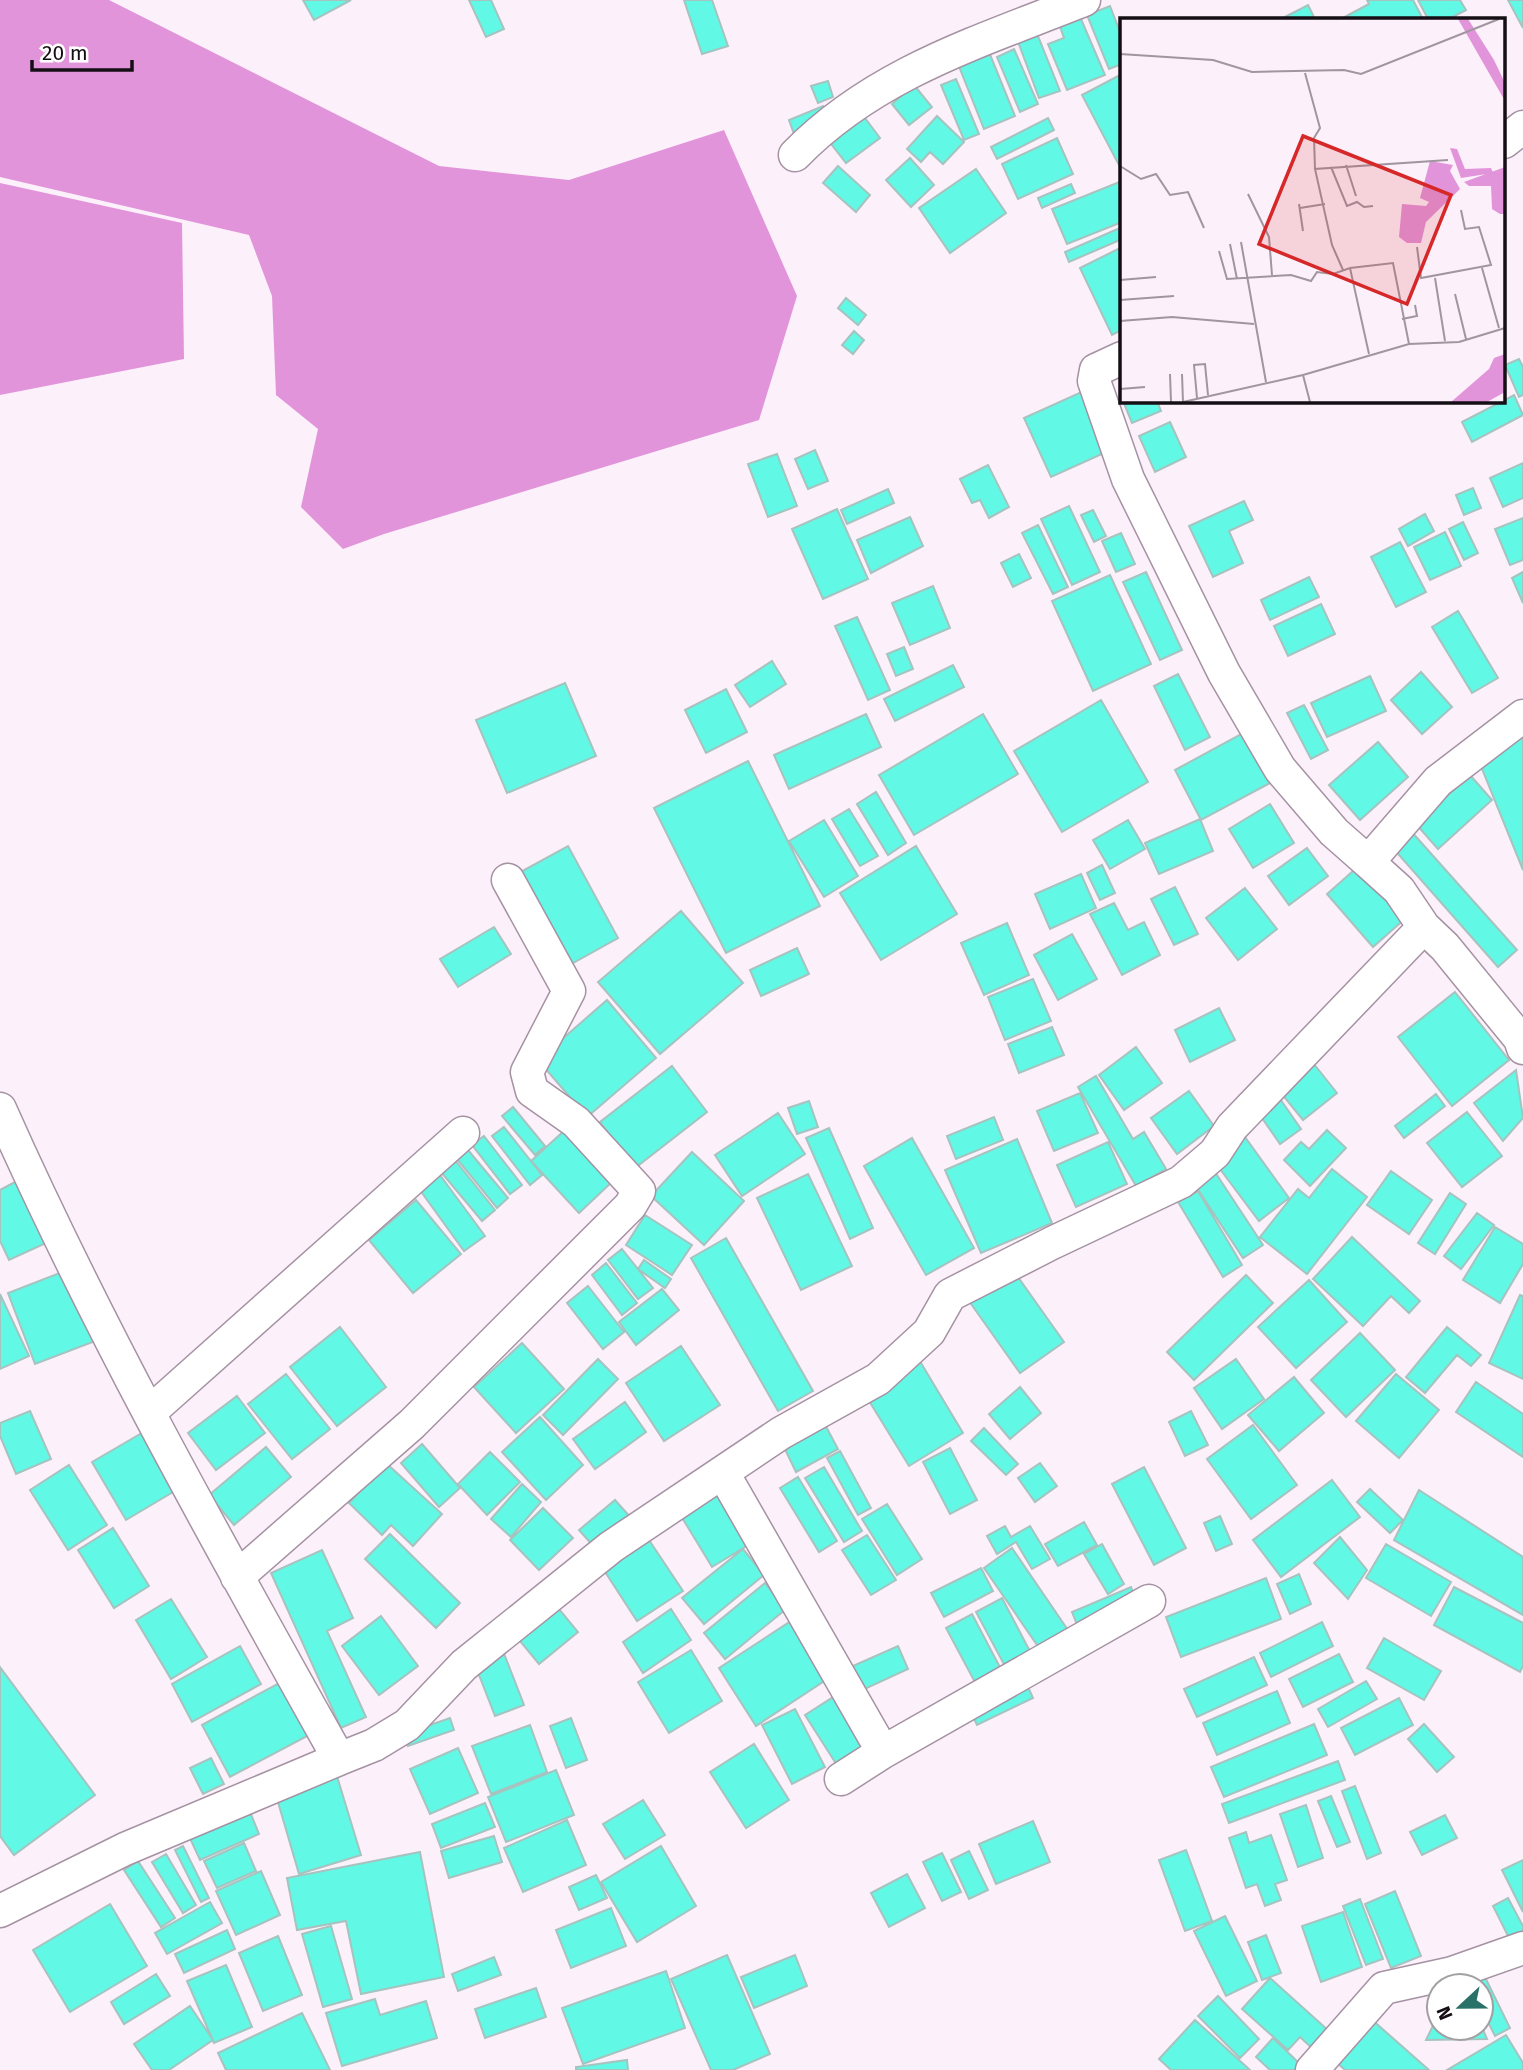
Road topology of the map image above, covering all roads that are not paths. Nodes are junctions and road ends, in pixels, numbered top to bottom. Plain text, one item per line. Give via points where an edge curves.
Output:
1 (1084, 0) edge
2 (1523, 127) edge
3 (1506, 140) edge
4 (795, 155) dead end
5 (1120, 359) edge
6 (1523, 716) edge
7 (1368, 862) junction
8 (508, 880) dead end
9 (1424, 927) junction
10 (1523, 1048) edge
11 (0, 1109) edge
12 (463, 1133) dead end
13 (150, 1412) junction
14 (723, 1473) junction
15 (237, 1577) junction
16 (1149, 1601) dead end
17 (883, 1752) junction
18 (339, 1759) junction
19 (841, 1780) dead end
20 (0, 1911) edge
21 (1523, 1948) edge
22 (1312, 2070) edge

1 - 4 street via 914,68 867,97
2 - 3 street
5 - 7 street via 1097,370 1094,381 1128,479 1224,673 1280,769 1334,832
6 - 7 street via 1438,780
7 - 9 street via 1399,890
8 - 15 street via 569,991 527,1072 532,1091 576,1122 639,1191 630,1206 470,1368
9 - 10 street via 1463,968
9 - 14 street via 1232,1127 1214,1153 1181,1182 950,1295 929,1332 878,1379 781,1433
11 - 13 street via 50,1220
12 - 13 street
13 - 15 street
14 - 17 street
14 - 18 street via 611,1547 464,1665 407,1725
15 - 18 street
16 - 17 street
17 - 19 street
18 - 20 street via 125,1849
21 - 22 street via 1452,1973 1384,1988

